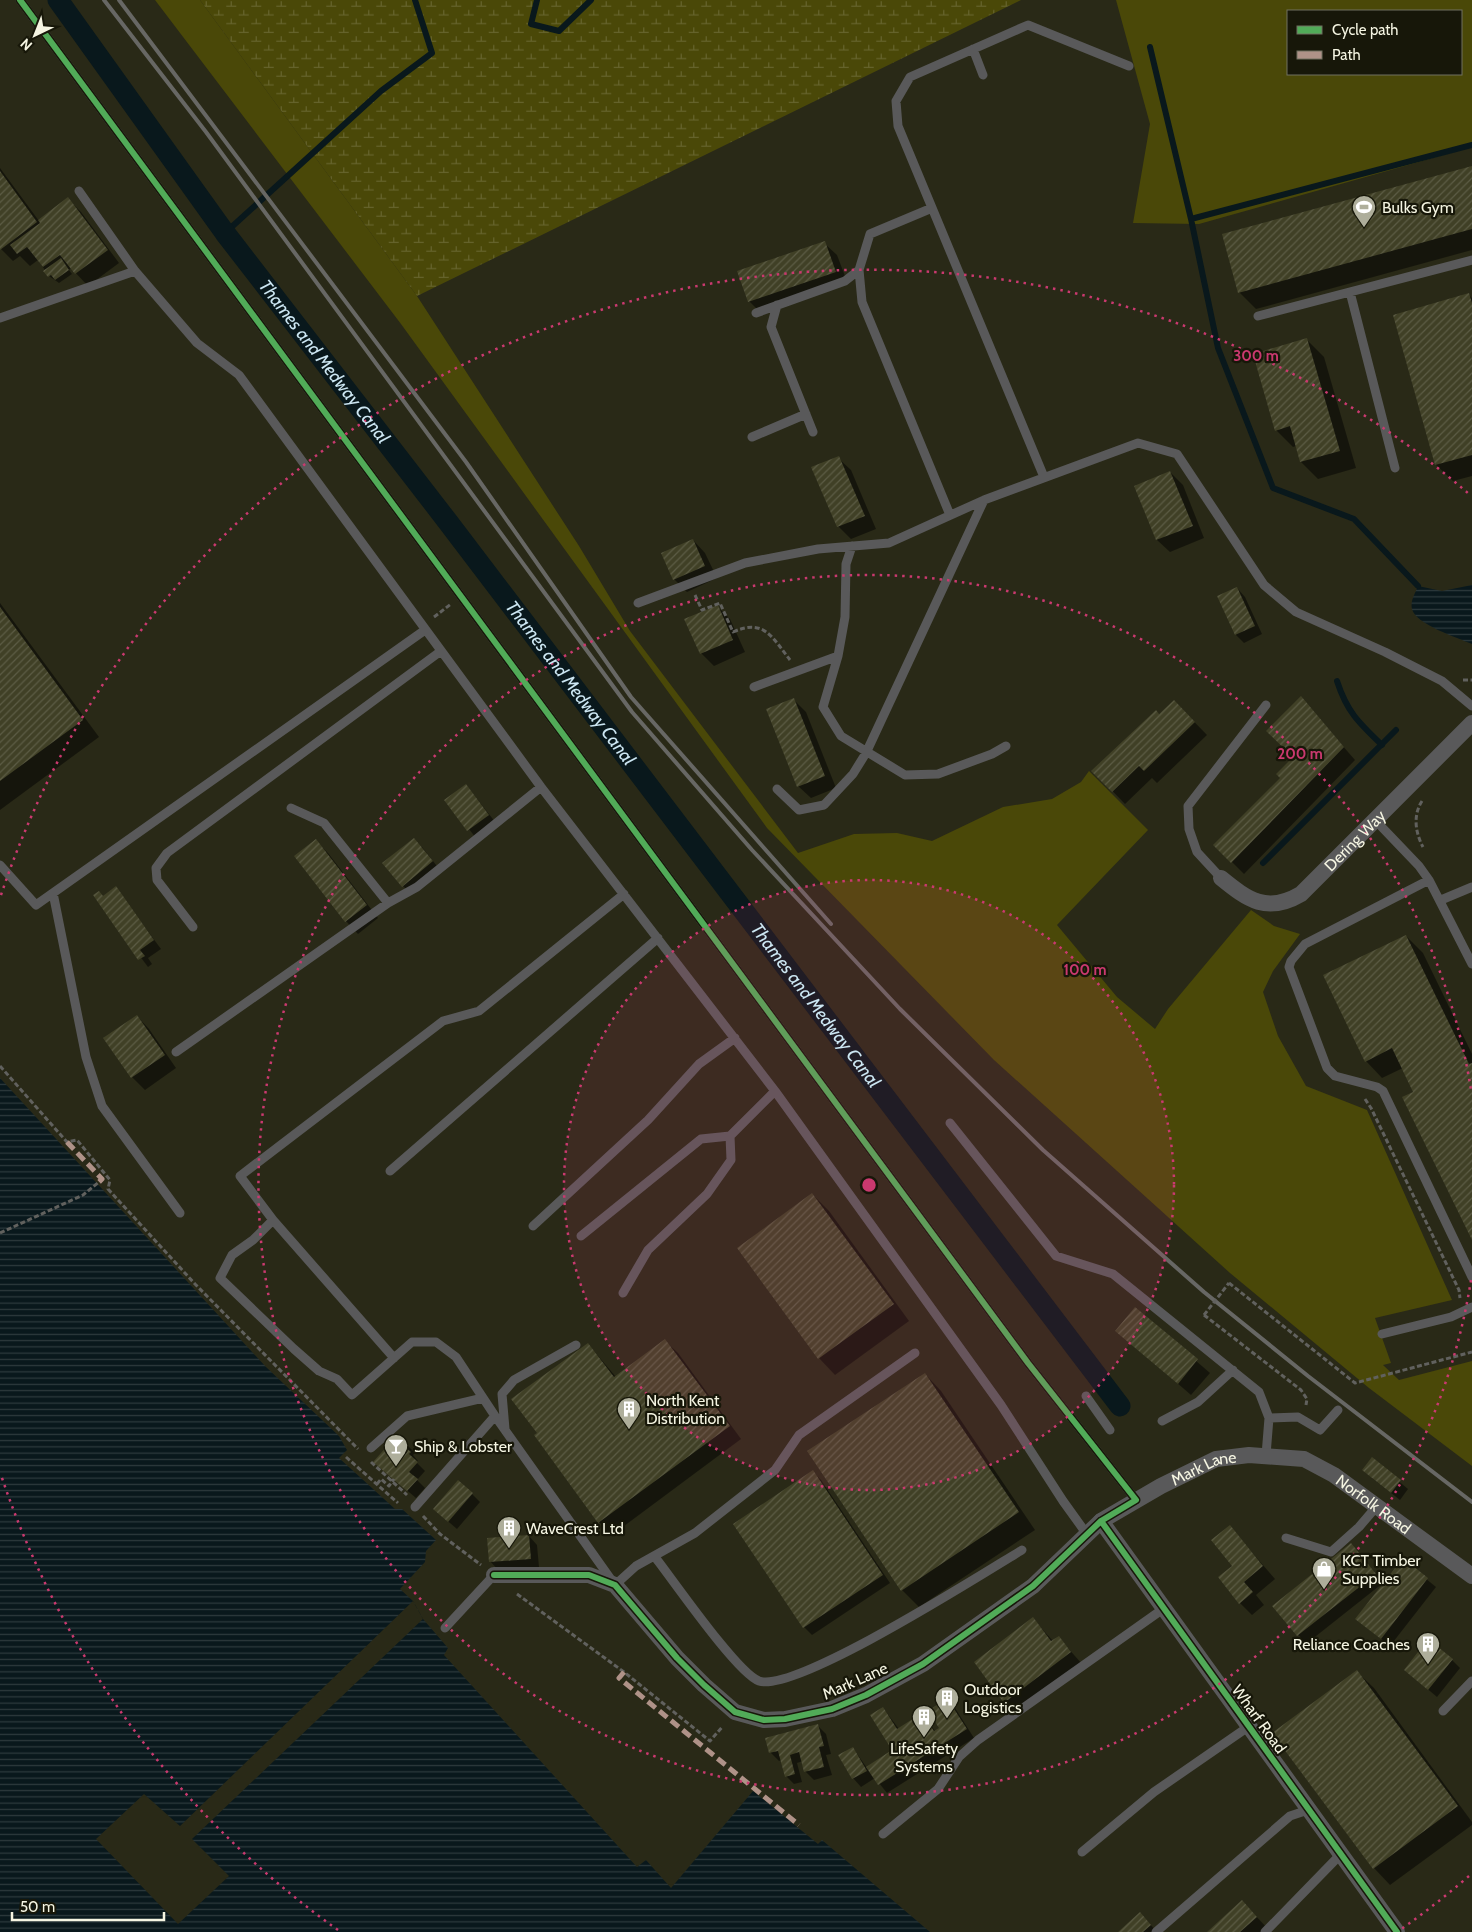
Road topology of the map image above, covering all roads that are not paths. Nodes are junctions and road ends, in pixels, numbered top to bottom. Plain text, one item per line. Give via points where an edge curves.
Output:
1 (20, 0) edge
2 (973, 49) junction
3 (1129, 66) dead end
4 (983, 75) dead end
5 (79, 191) dead end
6 (932, 208) junction
7 (1472, 260) edge
8 (859, 270) junction
9 (135, 271) junction
10 (1350, 292) junction
11 (777, 305) junction
12 (756, 312) dead end
13 (1258, 316) dead end
14 (0, 318) edge
15 (806, 414) junction
16 (814, 432) dead end
17 (752, 437) dead end
18 (1395, 468) dead end
19 (1044, 477) junction
20 (984, 500) junction
21 (950, 515) junction
22 (852, 546) junction
23 (638, 603) dead end
24 (423, 628) junction
25 (441, 651) junction
26 (838, 656) junction
27 (754, 687) dead end
28 (1266, 705) dead end
29 (1472, 706) edge
30 (1472, 723) edge
31 (1006, 746) dead end
32 (866, 752) junction
33 (541, 787) junction
34 (777, 789) dead end
35 (291, 808) dead end
36 (1376, 821) junction
37 (0, 865) edge
38 (1221, 878) joint
39 (1429, 880) junction
40 (1472, 887) edge
41 (53, 893) junction
42 (624, 894) junction
43 (1441, 900) junction
44 (388, 903) junction
45 (193, 928) dead end
46 (658, 938) junction
47 (1472, 964) edge
48 (735, 1038) junction
49 (176, 1052) dead end
50 (775, 1091) junction
51 (950, 1123) dead end
52 (730, 1136) junction
53 (390, 1171) dead end
54 (180, 1213) dead end
55 (273, 1220) junction
56 (532, 1226) dead end
57 (581, 1236) dead end
58 (1472, 1277) edge
59 (623, 1293) dead end
60 (1472, 1307) edge
61 (1382, 1334) dead end
62 (576, 1345) dead end
63 (915, 1353) dead end
64 (394, 1358) junction
65 (1233, 1370) junction
66 (1086, 1396) dead end
67 (483, 1398) junction
68 (1338, 1410) dead end
69 (495, 1416) junction
70 (1269, 1418) junction
71 (1162, 1421) dead end
72 (505, 1429) junction
73 (1110, 1430) dead end
74 (371, 1448) dead end
75 (1266, 1455) junction
76 (1136, 1500) junction
77 (1377, 1506) junction
78 (415, 1507) road end
79 (1101, 1521) junction
80 (1086, 1533) junction
81 (1286, 1538) dead end
82 (1022, 1550) dead end
83 (655, 1556) junction
84 (494, 1575) joint
85 (1472, 1576) edge
86 (615, 1585) junction
87 (1163, 1609) junction
88 (445, 1628) dead end
89 (1472, 1681) edge
90 (1443, 1711) dead end
91 (1248, 1727) junction
92 (1308, 1810) junction
93 (883, 1834) dead end
94 (1082, 1852) dead end
95 (1340, 1855) junction
96 (1156, 1932) edge
97 (1264, 1932) edge
98 (1397, 1932) edge

1 - 76 lane via 1028,1363
2 - 3 lane via 1028,25
2 - 4 lane
2 - 6 lane via 910,77 896,101 898,126
5 - 9 lane
6 - 8 lane via 870,234
6 - 19 lane
7 - 10 lane
8 - 11 lane via 845,281
8 - 21 lane via 862,302
9 - 14 lane
9 - 24 lane via 198,343 239,375
10 - 13 lane
10 - 18 lane
11 - 12 lane
11 - 15 lane via 772,327
15 - 16 lane
15 - 17 lane
19 - 20 lane
19 - 29 lane via 1138,443 1177,454 1264,585 1296,612 1442,682
20 - 21 lane
20 - 32 lane
21 - 22 lane via 889,543
22 - 23 lane via 818,549 745,564
22 - 26 lane via 846,564 845,617
24 - 25 lane
24 - 41 lane
25 - 33 lane
25 - 45 lane via 167,853 156,868 157,880
26 - 27 lane
26 - 32 lane via 823,706 841,736
28 - 38 lane via 1188,806 1189,829 1197,852
30 - 36 street, Dering Way
31 - 32 lane via 938,774 905,775
32 - 34 lane via 853,774 824,805 799,810
33 - 42 lane
33 - 44 lane via 417,887
35 - 44 lane via 324,823
36 - 38 street, Dering Way via 1310,886 1288,900 1256,902
36 - 39 lane via 1420,866
37 - 41 lane via 36,906
39 - 43 lane
39 - 58 lane via 1304,944 1289,966 1327,1068 1335,1076 1383,1091
40 - 43 lane
41 - 54 lane via 86,1057 102,1106
42 - 46 lane
42 - 55 lane via 479,1011 443,1021 240,1176
43 - 47 lane
44 - 49 lane
46 - 48 lane
46 - 53 lane
48 - 50 lane
48 - 56 lane via 699,1064 648,1120
50 - 52 lane
50 - 80 lane via 1001,1405
51 - 65 lane via 1056,1256 1113,1274
52 - 57 lane via 701,1139
52 - 59 lane via 731,1160 707,1194 648,1250
55 - 64 lane
55 - 64 lane via 232,1255 220,1278 294,1350 319,1371 337,1379 352,1395
60 - 61 lane
62 - 72 lane via 514,1380 502,1394
63 - 83 lane via 799,1435 775,1470 695,1533
64 - 67 lane via 412,1342 436,1342 456,1357
65 - 70 lane via 1259,1392
65 - 71 lane via 1198,1402
66 - 73 lane
67 - 69 lane
67 - 74 lane via 407,1416
68 - 70 lane via 1320,1430 1298,1417
69 - 72 lane
69 - 78 lane
70 - 75 lane
72 - 86 lane
75 - 76 street, Mark Lane via 1237,1455 1208,1462
75 - 77 street, Norfolk Road via 1304,1459 1334,1475
76 - 79 street, Mark Lane
77 - 81 lane via 1331,1552
77 - 85 street, Norfolk Road
79 - 80 street, Mark Lane
79 - 87 street, Wharf Road
80 - 86 street, Mark Lane via 1045,1575 923,1664 866,1695 832,1709 785,1719 764,1720 735,1712 677,1658
82 - 83 lane via 866,1643 773,1683 760,1682 750,1676
83 - 86 lane via 636,1566
84 - 86 street, Mark Lane via 589,1575
84 - 88 lane
87 - 91 street, Wharf Road
87 - 93 lane via 978,1740 959,1757 938,1789
89 - 90 lane
91 - 92 street, Wharf Road
91 - 94 lane via 1154,1792
92 - 95 street, Wharf Road
92 - 96 lane via 1290,1816
95 - 97 lane
95 - 98 street, Wharf Road

